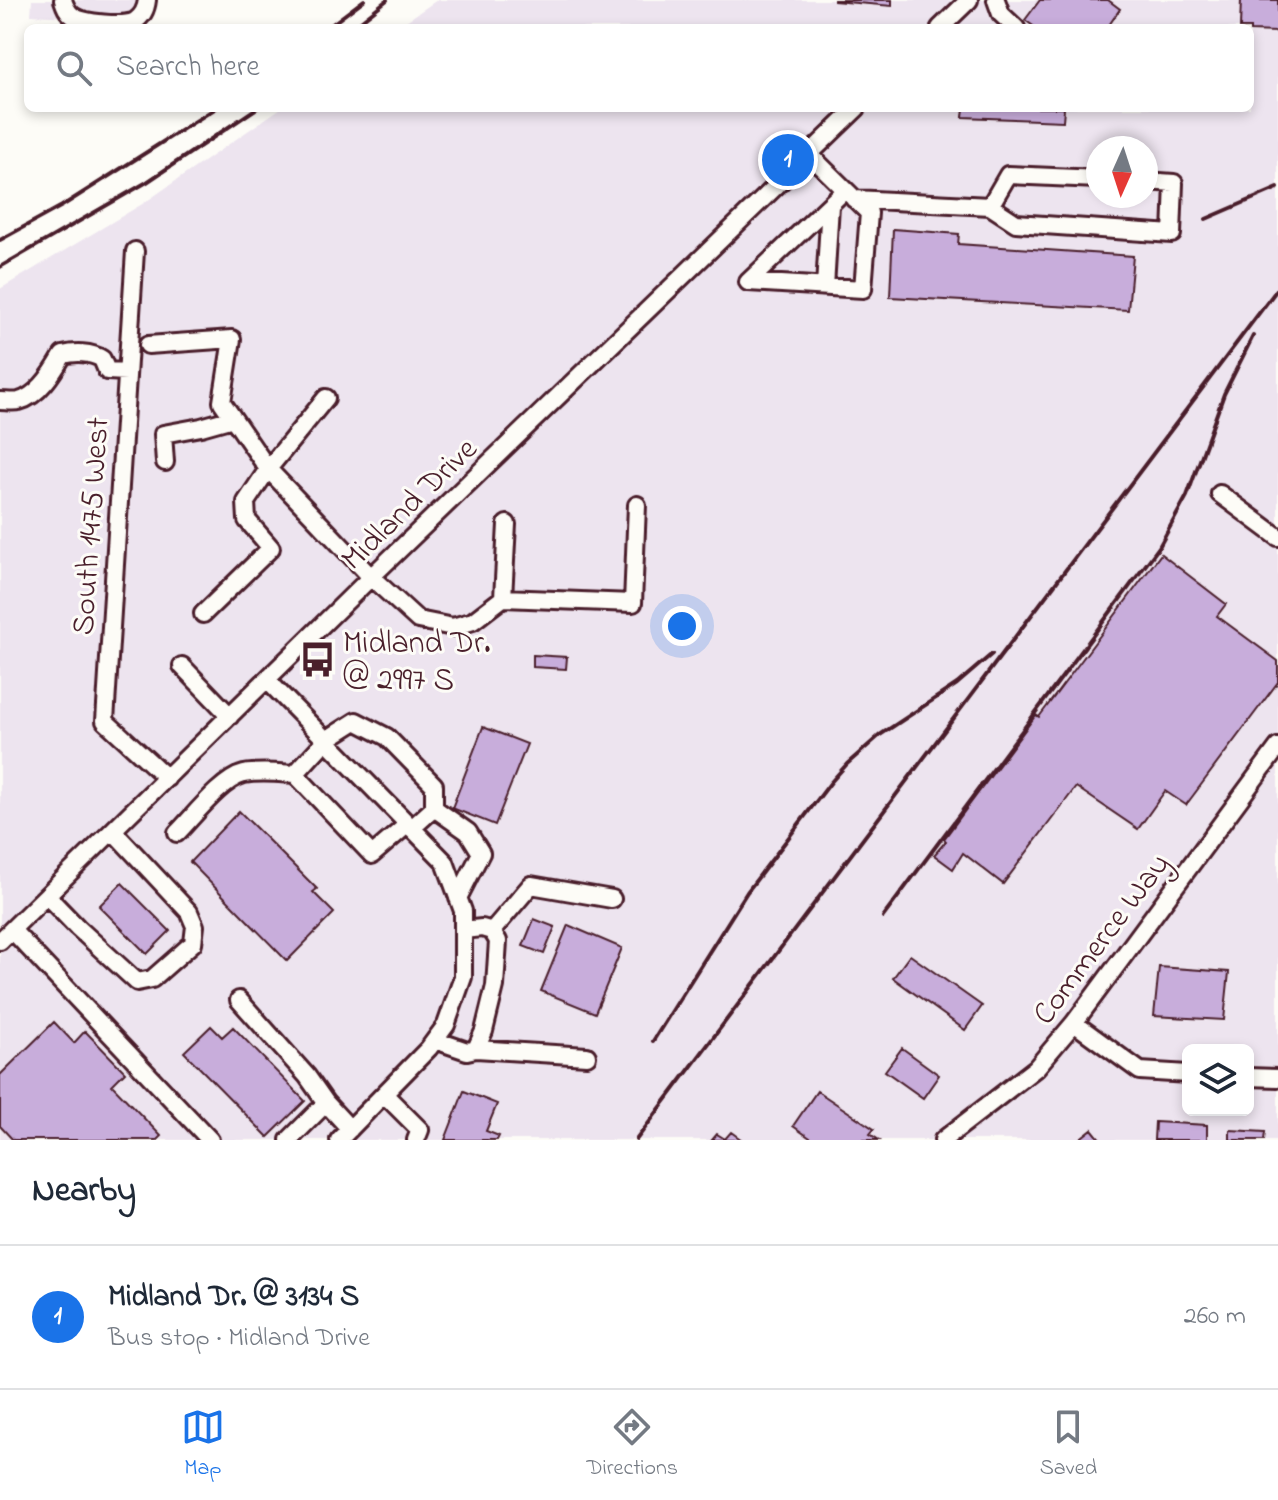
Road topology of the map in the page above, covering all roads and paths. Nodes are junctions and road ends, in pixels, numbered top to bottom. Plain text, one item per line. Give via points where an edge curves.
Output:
1 (63, 0) edge
2 (147, 0) edge
3 (969, 0) edge
4 (996, 0) edge
5 (944, 24) edge
6 (1012, 24) edge
7 (853, 112) edge
8 (809, 154) junction
9 (1086, 178) edge
10 (1158, 182) edge
11 (850, 194) junction
12 (830, 205) junction
13 (990, 206) junction
14 (135, 251) dead end
15 (825, 287) junction
16 (148, 345) dead end
17 (127, 372) junction
18 (326, 398) dead end
19 (0, 401) edge
20 (233, 418) junction
21 (165, 462) dead end
22 (268, 469) junction
23 (1220, 494) dead end
24 (637, 505) dead end
25 (507, 524) dead end
26 (1278, 537) edge
27 (371, 577) junction
28 (503, 598) junction
29 (203, 614) dead end
30 (182, 666) dead end
31 (267, 680) junction
32 (230, 716) junction
33 (326, 740) junction
34 (1278, 747) edge
35 (295, 774) junction
36 (167, 778) junction
37 (434, 808) junction
38 (410, 826) junction
39 (113, 831) junction
40 (177, 833) dead end
41 (47, 896) junction
42 (458, 898) junction
43 (612, 899) dead end
44 (463, 930) junction
45 (492, 931) junction
46 (6, 935) edge
47 (239, 1000) dead end
48 (1074, 1023) junction
49 (435, 1040) junction
50 (476, 1049) junction
51 (587, 1056) dead end
52 (1182, 1074) edge
53 (1254, 1077) edge
54 (1278, 1078) edge
55 (384, 1094) junction
56 (326, 1103) junction
57 (344, 1134) edge
58 (210, 1140) edge
59 (289, 1140) edge
60 (416, 1140) edge
61 (943, 1140) edge

1 - 2 street via 68,12 81,20 126,24 143,14
3 - 5 street
4 - 6 street
7 - 8 street, Midland Drive
8 - 11 street
8 - 27 street, Midland Drive
9 - 13 street via 1008,175
10 - 13 street via 1174,183 1172,234 1016,223
11 - 12 street
11 - 13 street
11 - 15 street via 869,213 863,289
12 - 15 street
12 - 15 street via 748,282
14 - 17 street, South 1475 West
16 - 20 street via 232,339 222,402
17 - 19 street via 107,371 94,355 68,353 39,389 20,401
17 - 36 street, South 1475 West via 105,721
18 - 22 street
20 - 21 street via 163,434
20 - 22 street
22 - 27 street
22 - 29 street via 246,502 247,520 271,548
23 - 26 street
24 - 28 street via 633,603
25 - 28 street
27 - 28 street via 418,620 453,627 473,621
27 - 31 street, Midland Drive
30 - 32 street
31 - 32 street, Midland Drive
31 - 33 street
32 - 36 street, Midland Drive
33 - 35 street
33 - 37 street via 356,721 387,737 434,785
33 - 38 street
34 - 48 street, Commerce Way
35 - 38 street via 372,855
35 - 40 street via 239,775
36 - 39 street, Midland Drive
37 - 38 street
37 - 42 street via 468,832 481,853
38 - 42 street via 445,862
39 - 41 street, Midland Drive
39 - 41 street via 189,912 195,926 193,943 152,979 137,982
41 - 46 street, Midland Drive
42 - 44 street
43 - 45 street via 531,885
44 - 45 street
44 - 49 street via 463,977
45 - 50 street via 498,941 495,986
46 - 58 street
47 - 56 street
48 - 52 street via 1140,1071
48 - 61 street, Commerce Way via 1036,1068
49 - 50 street
49 - 55 street
50 - 51 street
53 - 54 street
55 - 57 street
55 - 60 street via 420,1130
56 - 57 street
56 - 59 street

